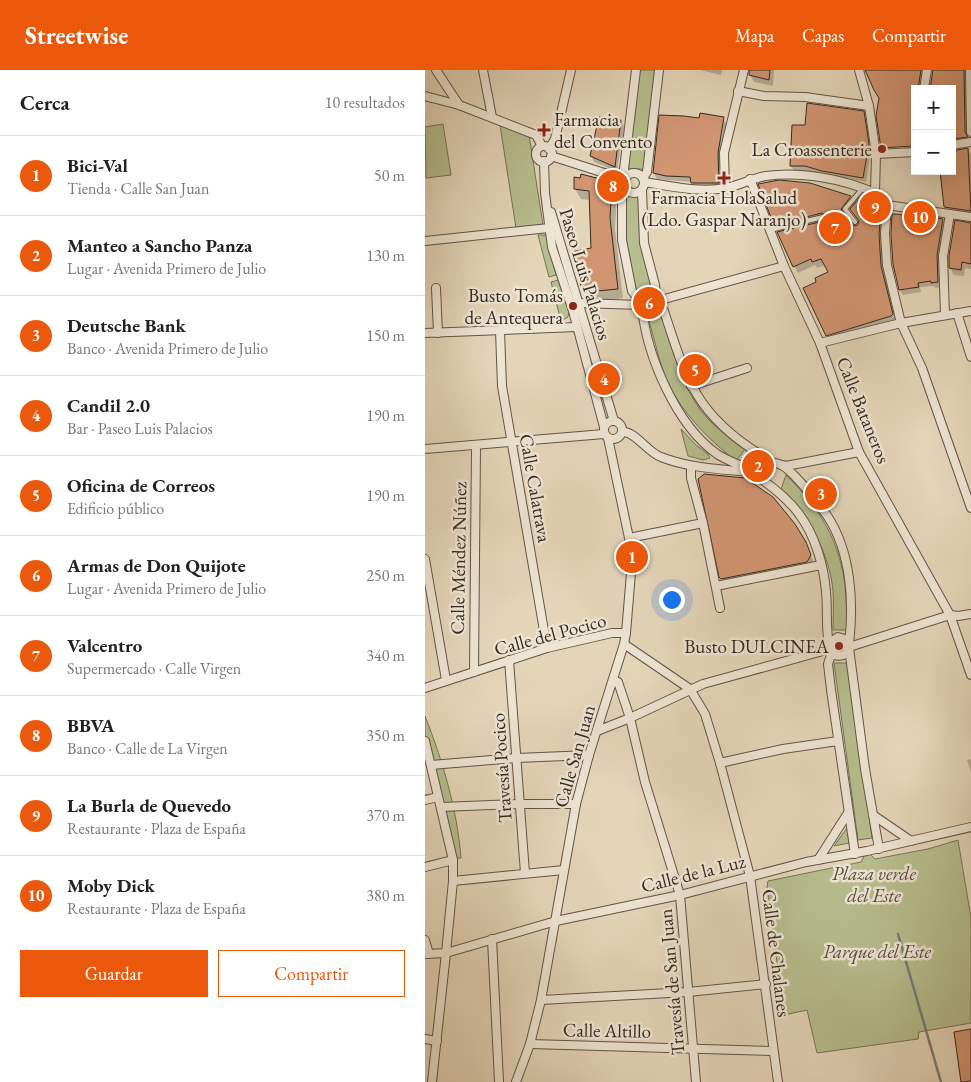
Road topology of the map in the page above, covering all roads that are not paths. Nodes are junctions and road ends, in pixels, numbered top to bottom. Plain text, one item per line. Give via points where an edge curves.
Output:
1 (436, 70) edge
2 (483, 70) edge
3 (571, 70) edge
4 (636, 70) edge
5 (659, 70) edge
6 (744, 70) edge
7 (859, 70) edge
8 (927, 70) edge
9 (970, 70) edge
10 (924, 85) edge
11 (738, 91) junction
12 (425, 96) edge
13 (459, 105) junction
14 (869, 106) junction
15 (492, 117) junction
16 (971, 119) edge
17 (971, 132) edge
18 (971, 142) edge
19 (956, 144) edge
20 (547, 150) junction
21 (911, 152) edge
22 (876, 154) junction
23 (544, 161) junction
24 (750, 180) junction
25 (625, 182) junction
26 (644, 184) junction
27 (863, 188) junction
28 (725, 189) junction
29 (545, 193) junction
30 (875, 193) junction
31 (887, 205) junction
32 (945, 213) junction
33 (823, 216) dead end
34 (971, 217) edge
35 (855, 222) dead end
36 (549, 228) junction
37 (769, 230) junction
38 (425, 241) edge
39 (784, 266) junction
40 (436, 288) dead end
41 (657, 300) junction
42 (576, 305) junction
43 (641, 305) junction
44 (971, 311) edge
45 (957, 313) junction
46 (945, 315) junction
47 (901, 323) junction
48 (577, 327) junction
49 (499, 331) junction
50 (439, 333) junction
51 (425, 334) edge
52 (820, 343) junction
53 (971, 357) edge
54 (747, 368) dead end
55 (691, 386) junction
56 (614, 421) junction
57 (623, 432) junction
58 (605, 433) junction
59 (511, 442) junction
60 (475, 445) junction
61 (425, 449) edge
62 (859, 452) junction
63 (716, 453) junction
64 (761, 454) junction
65 (770, 462) junction
66 (783, 465) junction
67 (691, 467) junction
68 (713, 468) junction
69 (748, 470) junction
70 (760, 478) junction
71 (971, 508) edge
72 (703, 523) junction
73 (629, 538) junction
74 (425, 559) edge
75 (821, 565) junction
76 (716, 586) junction
77 (720, 608) dead end
78 (971, 614) edge
79 (950, 615) junction
80 (626, 633) junction
81 (624, 644) junction
82 (849, 646) junction
83 (547, 648) junction
84 (831, 649) junction
85 (509, 660) junction
86 (474, 672) junction
87 (971, 675) edge
88 (446, 680) junction
89 (614, 680) junction
90 (425, 688) edge
91 (690, 689) junction
92 (630, 718) junction
93 (597, 731) junction
94 (425, 741) edge
95 (838, 741) junction
96 (589, 755) junction
97 (517, 758) junction
98 (720, 763) junction
99 (431, 765) junction
100 (438, 797) junction
101 (425, 800) edge
102 (519, 804) junction
103 (576, 804) junction
104 (441, 807) junction
105 (848, 813) junction
106 (873, 815) junction
107 (971, 827) edge
108 (911, 841) junction
109 (879, 849) junction
110 (855, 854) junction
111 (453, 860) junction
112 (818, 860) junction
113 (425, 867) edge
114 (564, 870) junction
115 (525, 873) junction
116 (751, 876) junction
117 (453, 881) junction
118 (680, 895) junction
119 (556, 921) junction
120 (492, 939) junction
121 (425, 940) edge
122 (447, 953) junction
123 (427, 954) edge
124 (766, 984) junction
125 (688, 992) junction
126 (541, 1000) junction
127 (425, 1038) edge
128 (437, 1040) junction
129 (530, 1044) junction
130 (693, 1048) junction
131 (773, 1051) junction
132 (432, 1082) edge
133 (499, 1082) edge
134 (516, 1082) edge
135 (696, 1082) edge
136 (778, 1082) edge

1 - 13 street
2 - 15 street
3 - 20 street via 555,139
4 - 25 street
5 - 26 street
6 - 11 street
7 - 14 street
8 - 10 street
9 - 16 street
11 - 14 street
11 - 28 street via 724,154
12 - 13 street
13 - 15 street
14 - 22 street
15 - 20 street via 536,135
16 - 17 street
18 - 19 street
20 - 23 street via 548,160
20 - 23 street, Paseo Luis Palacios via 537,151 539,160
20 - 25 street
21 - 22 street
22 - 30 street
23 - 29 street, Paseo Luis Palacios
24 - 27 street via 766,176 814,175
24 - 28 street
24 - 37 street, Calle Bataneros
25 - 26 street via 635,173
25 - 26 street via 631,193 637,193
25 - 43 street via 622,240 632,291
26 - 28 street
26 - 41 street via 644,243
27 - 30 street
27 - 35 lane via 845,209
29 - 36 street, Paseo Luis Palacios
29 - 42 street, Paseo Luis Palacios
30 - 31 street
31 - 32 street
31 - 47 street via 887,265
32 - 34 street
32 - 46 street
33 - 37 lane
36 - 38 street
36 - 42 street, Paseo Luis Palacios via 552,247
37 - 39 street, Calle Bataneros
39 - 41 street
39 - 52 street, Calle Bataneros
40 - 50 street
41 - 43 street via 648,294 643,297
41 - 43 street via 653,311 647,311
41 - 55 street
42 - 43 street
42 - 48 street, Paseo Luis Palacios
42 - 56 street, Paseo Luis Palacios
43 - 63 street via 649,344 663,384 677,411
44 - 45 street
45 - 46 street
45 - 53 street
46 - 47 street
47 - 52 street
47 - 71 street via 922,368
48 - 49 street
48 - 58 street, Paseo Luis Palacios
49 - 50 street
49 - 59 street, Calle Calatrava via 502,386
50 - 51 street
52 - 62 street, Calle Bataneros
54 - 55 street
55 - 64 street via 719,424
56 - 57 street via 620,424
56 - 58 street via 608,422
57 - 58 street via 617,439
57 - 67 street via 659,457
58 - 59 street
58 - 73 street, Calle San Juan
59 - 60 street
59 - 83 street, Calle Calatrava
60 - 61 street
60 - 86 street, Calle Méndez Núñez
62 - 66 street
62 - 79 street, Calle Bataneros
63 - 68 street
63 - 69 street
64 - 65 street
64 - 69 street via 751,458
65 - 66 street
65 - 70 street via 769,472
66 - 82 street via 804,485 836,533 846,562 850,590
67 - 68 street
67 - 72 street
68 - 69 street
69 - 70 street
70 - 75 street via 775,488 799,514 816,546
72 - 73 street
72 - 76 street
73 - 80 street, Calle San Juan via 632,561
74 - 88 street
75 - 76 street
75 - 84 street
76 - 77 street
78 - 79 street
79 - 82 street
79 - 87 street, Calle Bataneros
80 - 81 street, Calle San Juan
80 - 83 street, Calle del Pocico via 612,633
81 - 89 street, Calle San Juan
81 - 91 street
82 - 84 street via 846,654 840,656
82 - 84 street via 845,639 838,637
82 - 106 street
83 - 85 street, Calle del Pocico
84 - 91 street
84 - 95 street via 829,664
85 - 86 street, Calle del Pocico
85 - 97 street, Travesía Pocico
86 - 88 street, Calle del Pocico
88 - 90 street, Calle del Pocico
89 - 92 street, Travesía de San Juan via 618,682
89 - 93 street, Calle San Juan
91 - 92 street
91 - 98 street, Calle de Chalanes via 705,714
92 - 93 street
92 - 118 street, Travesía de San Juan via 645,782
93 - 96 street, Calle San Juan
94 - 99 street
95 - 98 street
95 - 105 street
96 - 97 street
96 - 103 street, Calle San Juan
97 - 99 street
97 - 102 street, Travesía Pocico
98 - 116 street, Calle de Chalanes
99 - 100 street
100 - 101 street
100 - 104 street
102 - 103 street
102 - 104 street
102 - 115 street, Travesía Pocico
103 - 114 street, Calle San Juan
104 - 111 street
105 - 110 street
105 - 112 street
106 - 108 street
106 - 109 street
107 - 108 street, Calle de la Luz
108 - 109 street, Calle de la Luz
109 - 110 street, Calle de la Luz
110 - 112 street, Calle de la Luz
111 - 113 street
111 - 117 street
112 - 116 street, Calle de la Luz
114 - 115 street
114 - 119 street, Calle San Juan
115 - 117 street
116 - 118 street, Calle de la Luz
116 - 124 street, Calle de Chalanes
117 - 122 street
118 - 119 street, Calle de la Luz
118 - 125 street, Travesía de San Juan
119 - 120 street, Calle de la Luz
119 - 126 street, Calle San Juan
120 - 122 street, Calle de la Luz
120 - 133 street
121 - 123 street
122 - 123 street, Calle de la Luz
122 - 128 street
124 - 125 street
124 - 131 street, Calle de Chalanes
125 - 126 street
125 - 130 street, Travesía de San Juan
126 - 129 street, Calle San Juan
127 - 128 street
128 - 132 street
129 - 130 street, Calle Altillo
129 - 134 street, Calle San Juan
130 - 131 street, Calle Altillo
130 - 135 street, Travesía de San Juan
131 - 136 street, Calle de Chalanes

